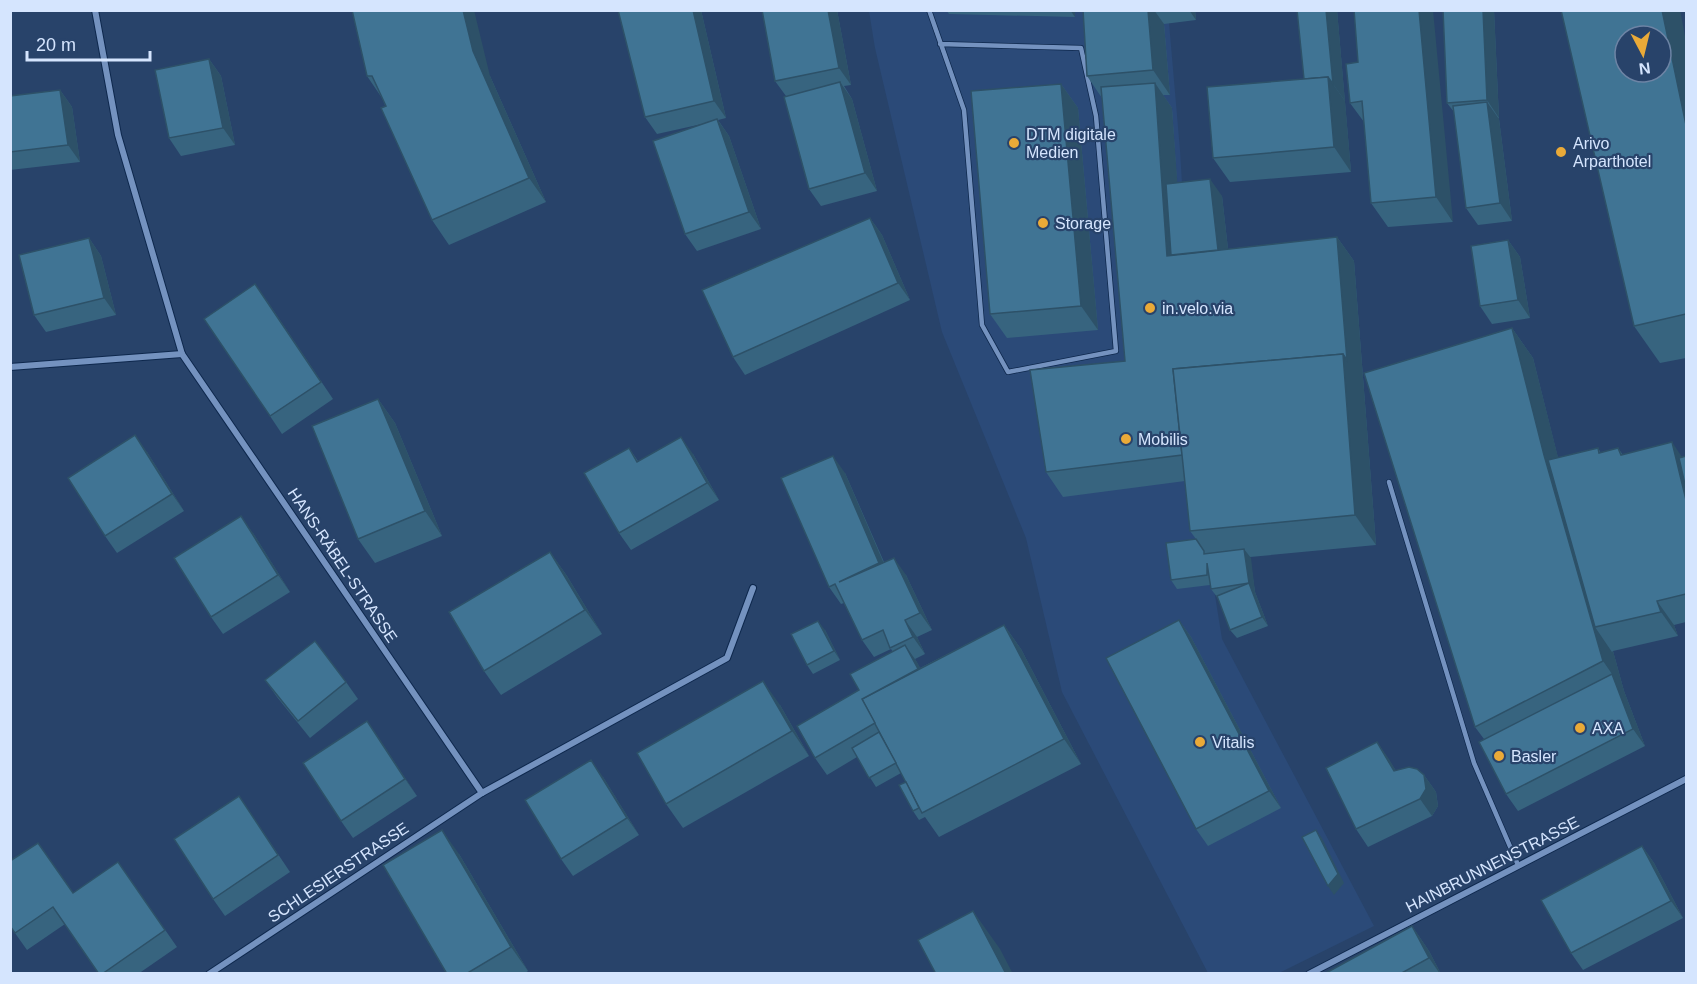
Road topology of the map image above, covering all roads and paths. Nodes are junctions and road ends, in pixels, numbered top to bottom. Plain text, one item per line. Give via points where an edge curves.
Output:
1 (95, 10) edge
2 (929, 10) edge
3 (940, 44) junction
4 (182, 354) junction
5 (10, 367) edge
6 (1389, 482) edge
7 (753, 588) dead end
8 (1686, 779) edge
9 (482, 793) junction
10 (1518, 865) junction
11 (209, 974) edge
12 (1310, 974) edge

1 - 4 street, HANS-RÄBEL-STRASSE via 118,135
2 - 3 lane
3 - 3 lane via 964,110 982,325 1008,372 1116,351 1096,116 1081,48
4 - 5 street
4 - 9 street, HANS-RÄBEL-STRASSE
6 - 10 lane via 1474,764
7 - 9 street via 727,658
8 - 10 street, HAINBRUNNENSTRASSE
9 - 11 street, SCHLESIERSTRASSE
10 - 12 street, HAINBRUNNENSTRASSE

